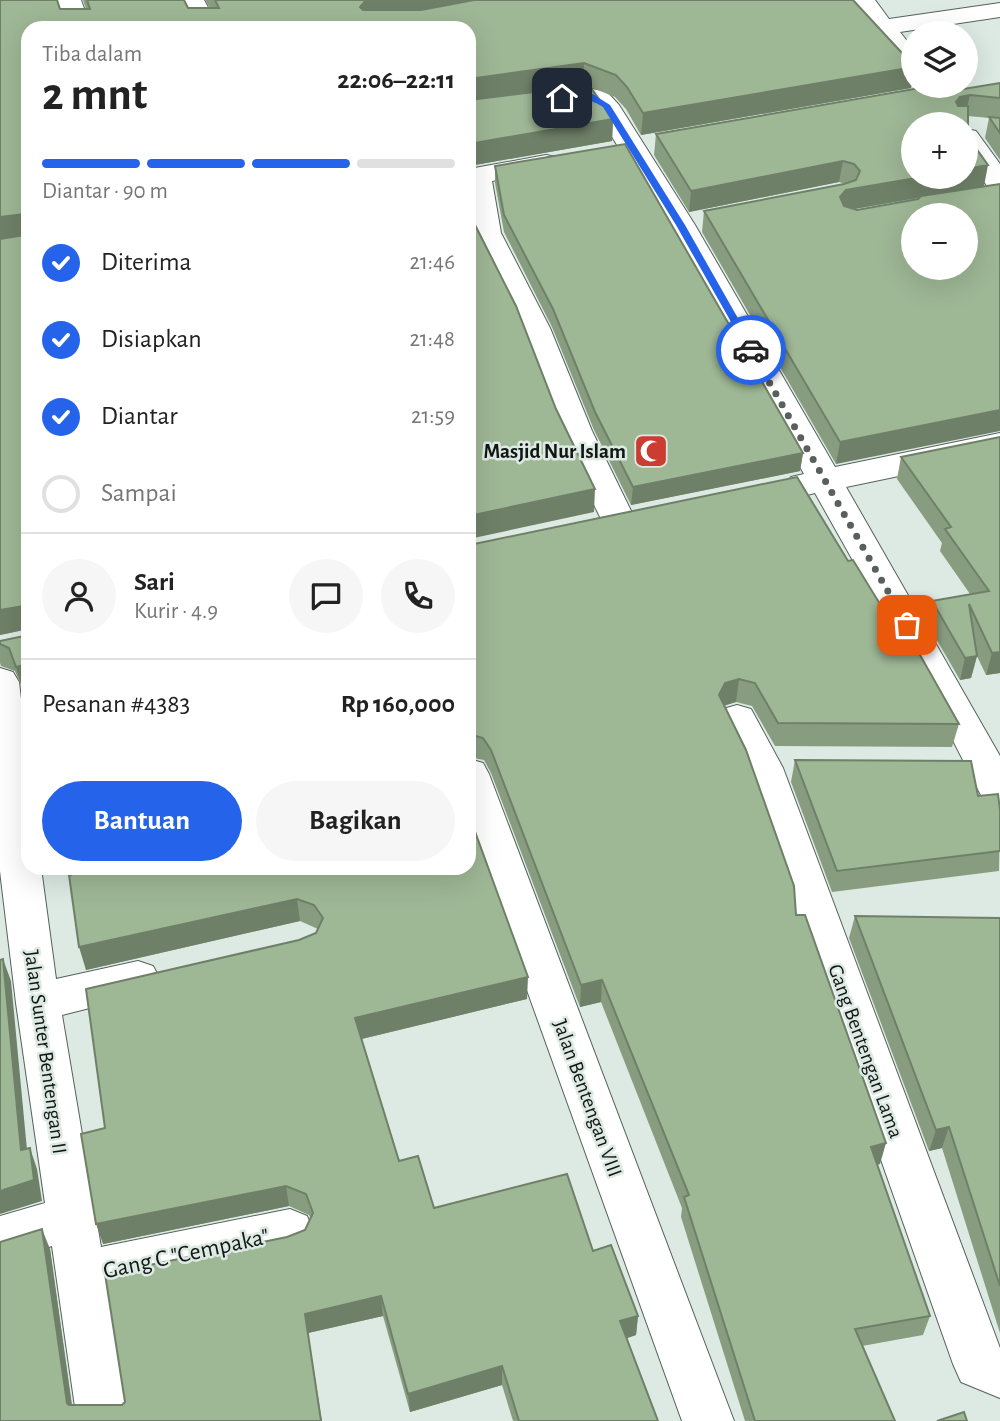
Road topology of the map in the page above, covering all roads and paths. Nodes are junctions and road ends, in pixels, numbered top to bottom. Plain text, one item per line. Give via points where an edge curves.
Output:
1 (69, 0) edge
2 (192, 0) edge
3 (862, 0) edge
4 (1000, 10) edge
5 (76, 21) edge
6 (202, 21) edge
7 (884, 27) junction
8 (901, 50) edge
9 (476, 110) edge
10 (662, 142) edge
11 (618, 150) junction
12 (978, 158) edge
13 (567, 159) edge
14 (476, 175) edge
15 (476, 189) edge
16 (992, 192) edge
17 (1000, 444) edge
18 (825, 481) junction
19 (774, 491) edge
20 (618, 520) edge
21 (0, 682) edge
22 (737, 719) dead end
23 (977, 774) edge
24 (476, 793) edge
25 (14, 933) edge
26 (170, 972) edge
27 (38, 1002) junction
28 (71, 1218) junction
29 (290, 1232) dead end
30 (0, 1239) edge
31 (83, 1274) junction
32 (1000, 1373) edge
33 (103, 1421) edge
34 (708, 1421) edge

1 - 5 street
2 - 6 street
3 - 7 street
4 - 7 street
7 - 8 street
9 - 11 street via 591,96 606,105
10 - 11 street
11 - 18 street via 694,223
12 - 16 street
13 - 14 street
15 - 20 street via 486,233 534,328 575,431
17 - 18 street
18 - 19 street
18 - 23 street
21 - 25 street, Jalan Sunter Bentengan II
22 - 32 street, Gang Bentengan Lama via 780,764 979,1364
24 - 34 street, Jalan Bentengan VIII
25 - 27 street, Jalan Sunter Bentengan II
26 - 27 street
27 - 28 street, Jalan Sunter Bentengan II
28 - 30 street
28 - 31 street, Jalan Sunter Bentengan II
29 - 31 street, Gang C "Cempaka"
31 - 33 street, Jalan Sunter Bentengan II

